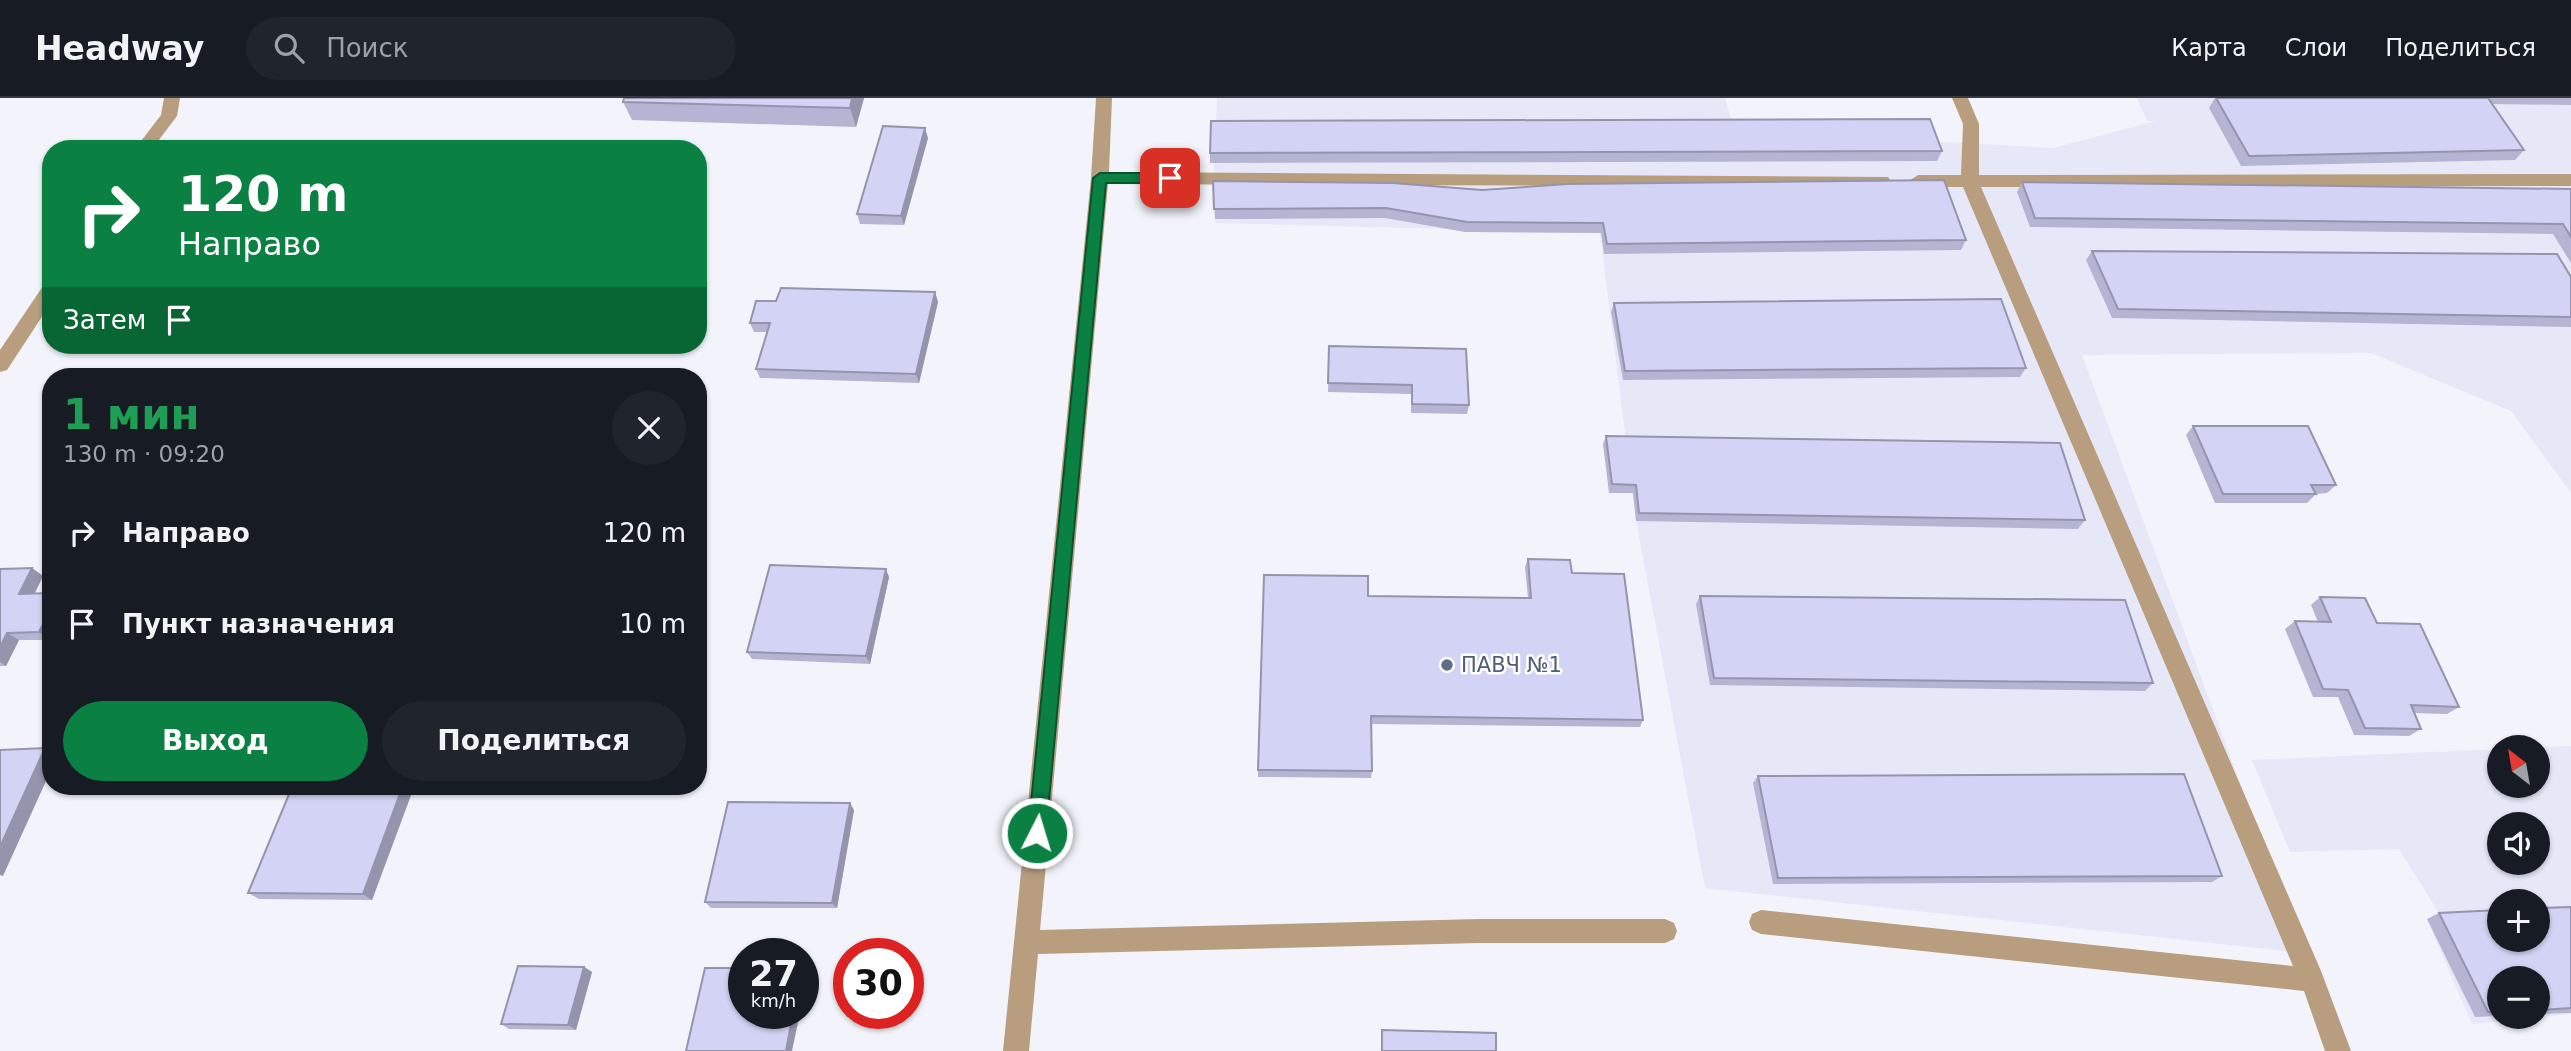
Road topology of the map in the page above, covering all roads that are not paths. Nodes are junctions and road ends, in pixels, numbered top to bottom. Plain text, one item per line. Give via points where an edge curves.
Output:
1 (172, 98) edge
2 (1104, 98) edge
3 (1960, 98) edge
4 (150, 140) edge
5 (1100, 178) junction
6 (2571, 180) edge
7 (1970, 182) junction
8 (42, 302) edge
9 (0, 365) edge
10 (1762, 922) dead end
11 (1665, 931) dead end
12 (1026, 942) junction
13 (2312, 980) junction
14 (1016, 1051) edge
15 (2338, 1051) edge

1 - 4 street via 169,116
2 - 5 street
3 - 7 street via 1971,124
5 - 7 street
5 - 12 street
6 - 7 street
7 - 13 street
8 - 9 street
10 - 13 street
11 - 12 street
12 - 14 street
13 - 15 street

